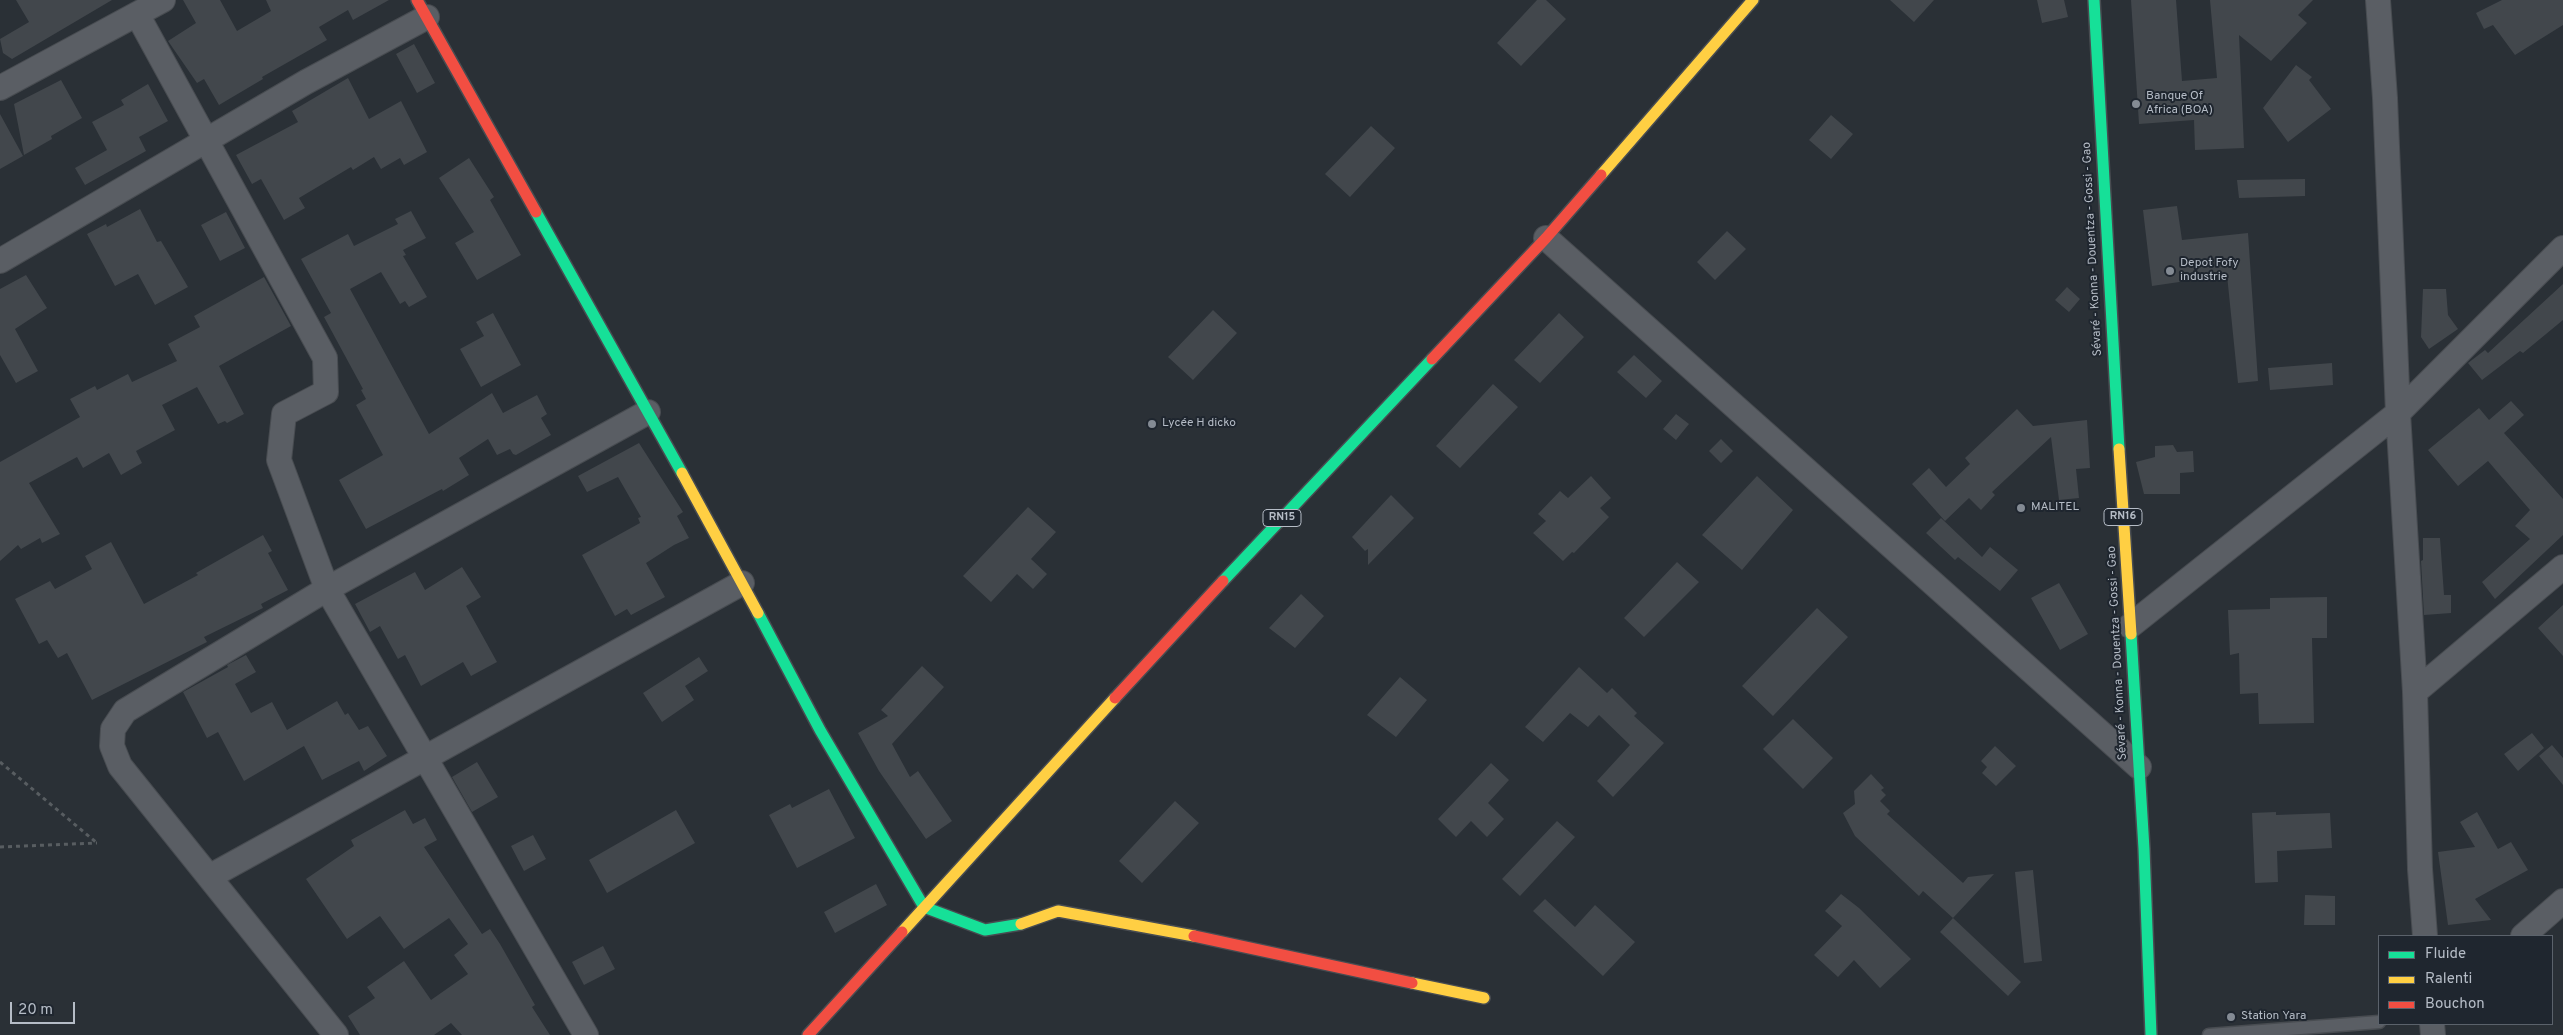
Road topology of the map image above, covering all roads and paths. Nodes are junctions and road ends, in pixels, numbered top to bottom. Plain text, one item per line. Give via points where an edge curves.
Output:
1 (163, 0) edge
2 (1754, 0) edge
3 (2094, 0) edge
4 (2378, 0) edge
5 (422, 9) edge
6 (137, 14) junction
7 (0, 88) edge
8 (206, 141) junction
9 (1546, 238) junction
10 (2563, 248) edge
11 (0, 261) edge
12 (648, 412) junction
13 (2398, 413) junction
14 (2563, 567) edge
15 (742, 583) junction
16 (327, 589) junction
17 (2130, 626) junction
18 (2415, 692) junction
19 (424, 759) junction
20 (0, 762) edge
21 (2139, 767) junction
22 (0, 847) edge
23 (209, 877) junction
24 (2563, 902) edge
25 (924, 908) junction
26 (2425, 935) edge
27 (2525, 935) edge
28 (1484, 998) dead end
29 (2378, 1022) edge
30 (336, 1035) edge
31 (586, 1035) edge
32 (808, 1035) edge
33 (2151, 1035) edge
34 (2209, 1035) edge

1 - 6 street
2 - 9 main road, RN15
3 - 17 main road, Sévaré - Konna - Douentza - Gossi - Gao / RN16
4 - 13 street
5 - 8 street
5 - 12 main road
6 - 7 street
6 - 8 street
8 - 11 street
8 - 16 street via 325,358 326,392 284,414 279,460
9 - 21 street
9 - 25 main road, RN15 via 1181,626
10 - 13 street
12 - 15 main road
12 - 16 street
13 - 17 street
13 - 18 street
14 - 18 street
15 - 19 street
15 - 25 main road via 820,730
16 - 19 street
16 - 23 street via 125,711 113,729 112,746 120,766
17 - 21 main road, Sévaré - Konna - Douentza - Gossi - Gao / RN16
18 - 26 street
19 - 23 street
19 - 31 street
20 - 22 path via 97,843
21 - 33 main road, Sévaré - Konna - Douentza - Gossi - Gao / RN16
23 - 30 street
24 - 27 street
25 - 28 main road via 984,930 1019,925 1058,911 1146,926
25 - 32 main road, RN15
29 - 34 lane

